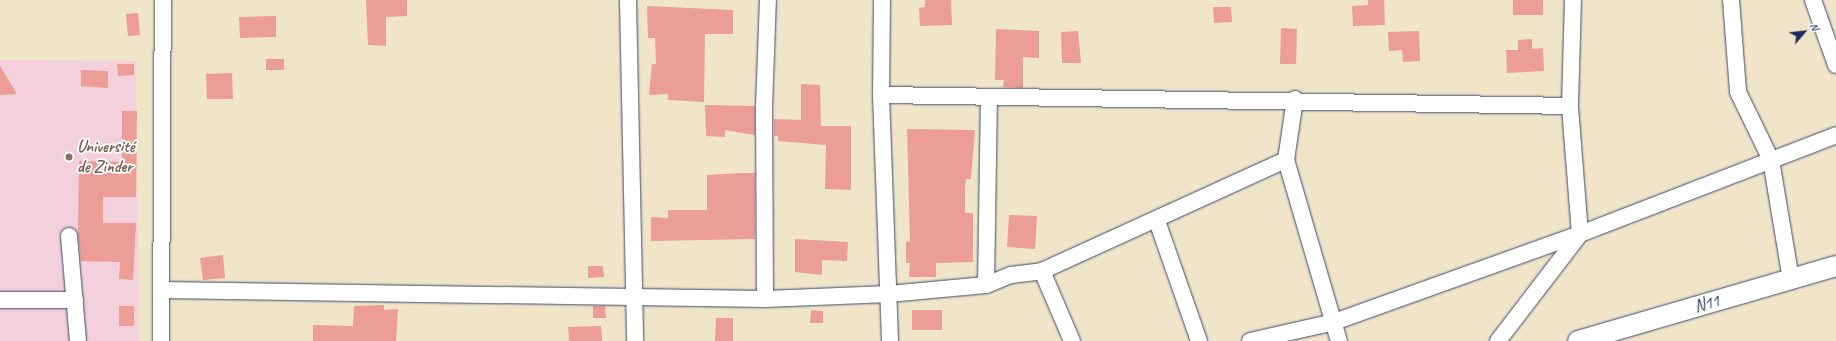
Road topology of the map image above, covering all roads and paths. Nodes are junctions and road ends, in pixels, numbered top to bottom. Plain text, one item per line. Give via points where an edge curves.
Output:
1 (163, 0) edge
2 (628, 0) edge
3 (768, 0) edge
4 (882, 0) edge
5 (1573, 0) edge
6 (1731, 0) edge
7 (1813, 0) edge
8 (1836, 65) edge
9 (881, 95) junction
10 (989, 98) junction
11 (1295, 99) junction
12 (1570, 106) junction
13 (1836, 135) edge
14 (1286, 160) junction
15 (1770, 160) junction
16 (1157, 221) junction
17 (1580, 234) junction
18 (69, 236) dead end
19 (1836, 266) edge
20 (1042, 271) junction
21 (1791, 280) junction
22 (986, 285) junction
23 (162, 290) junction
24 (889, 294) junction
25 (635, 298) junction
26 (766, 299) junction
27 (0, 300) edge
28 (75, 300) junction
29 (1334, 322) junction
30 (78, 341) edge
31 (161, 341) edge
32 (635, 341) edge
33 (890, 341) edge
34 (1072, 341) edge
35 (1199, 341) edge
36 (1250, 341) edge
37 (1339, 341) edge
38 (1498, 341) edge
39 (1578, 341) edge

1 - 23 street
2 - 25 street
3 - 26 street via 764,108
4 - 9 street
5 - 12 street
6 - 15 street via 1738,92
7 - 8 street
9 - 10 street
9 - 24 street
10 - 11 street
10 - 22 street
11 - 12 street
11 - 14 street
12 - 17 street
13 - 15 street
14 - 16 street
14 - 29 street
15 - 17 street
15 - 21 street
16 - 20 street
16 - 35 street
17 - 29 street
17 - 38 street
18 - 28 street
19 - 21 main road, N11
20 - 22 street via 1011,275
20 - 34 street
21 - 39 main road, N11
22 - 24 street
23 - 25 street
23 - 31 street
24 - 26 street
24 - 33 street
25 - 26 street
25 - 32 street
27 - 28 street
28 - 30 street
29 - 36 street
29 - 37 street

